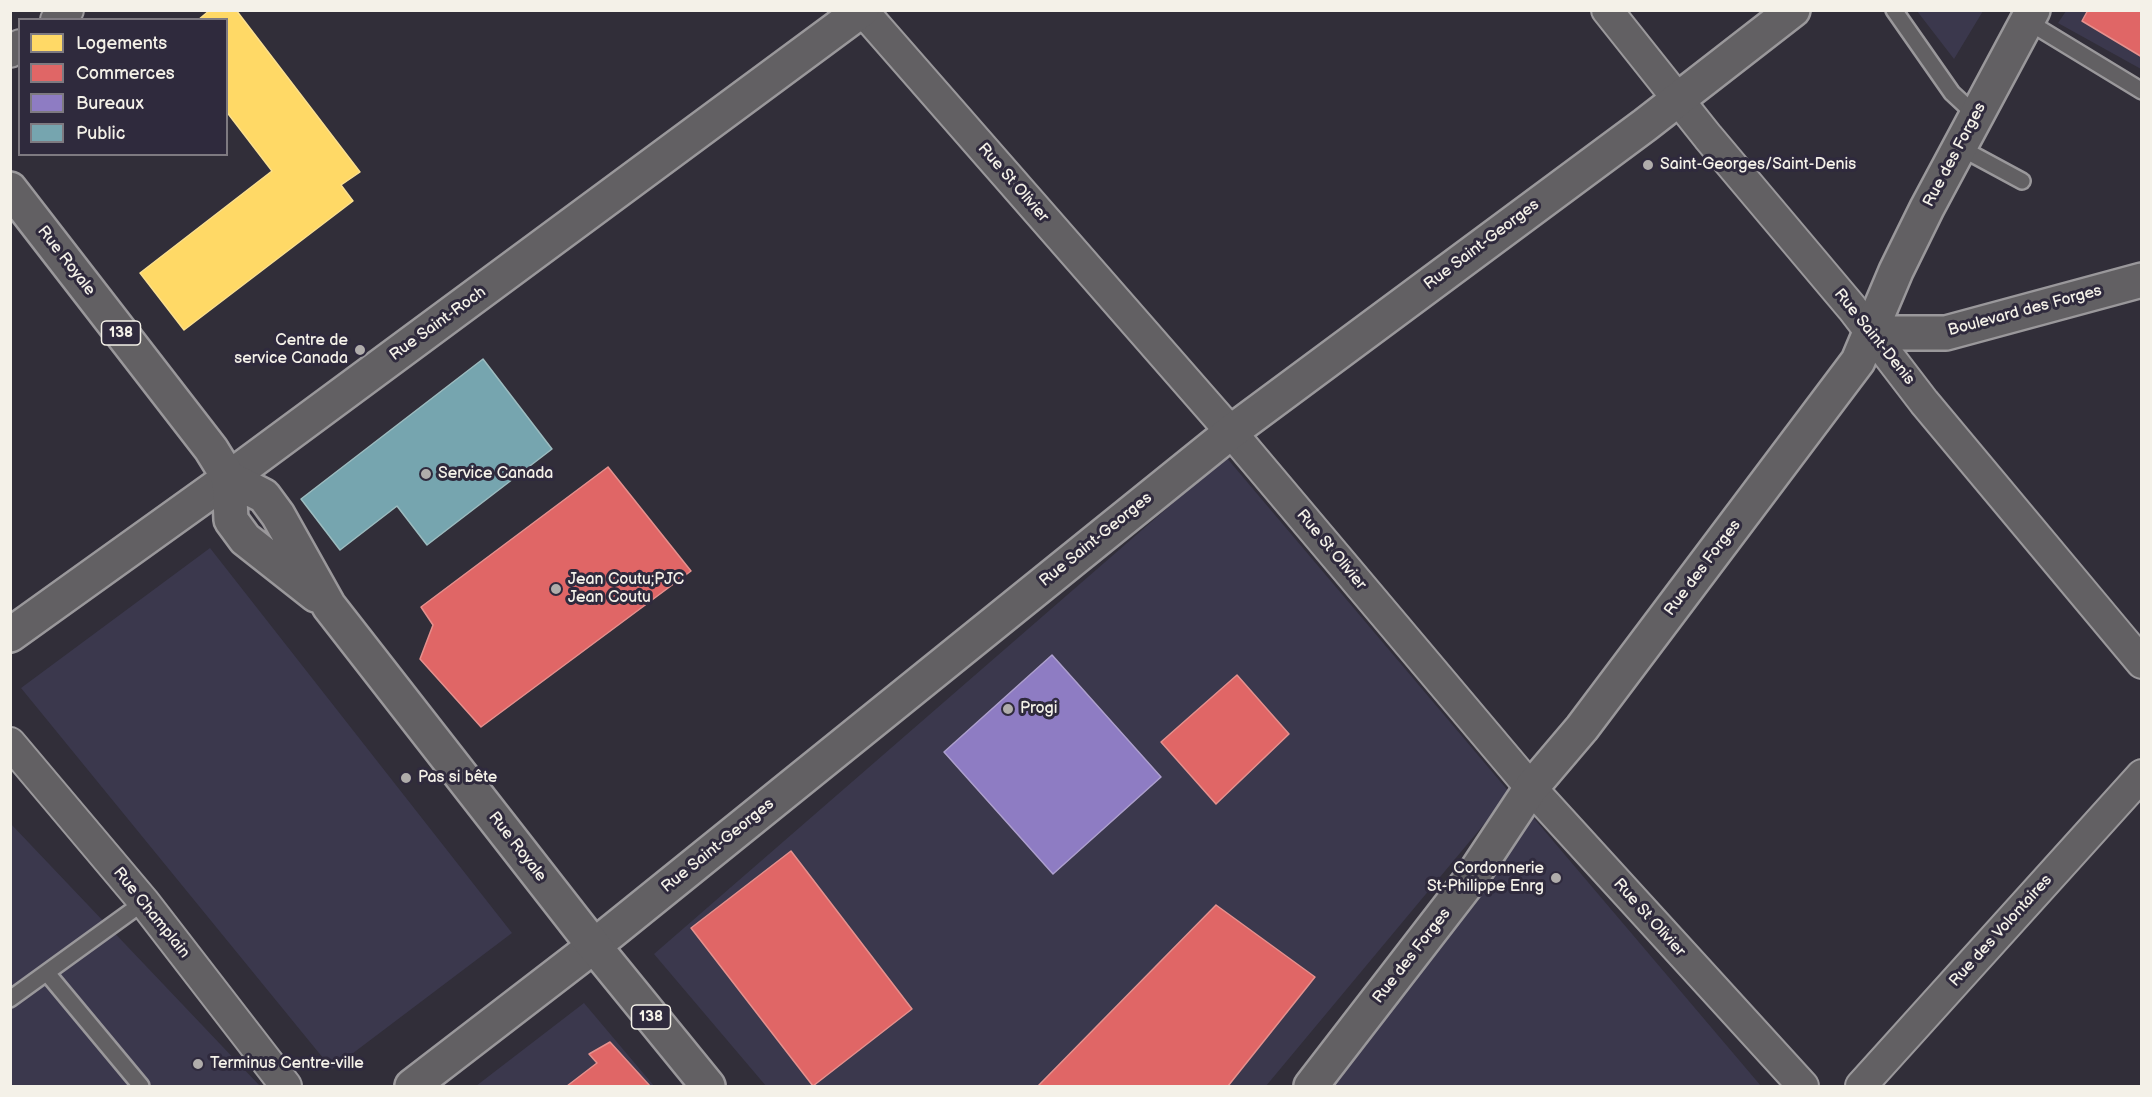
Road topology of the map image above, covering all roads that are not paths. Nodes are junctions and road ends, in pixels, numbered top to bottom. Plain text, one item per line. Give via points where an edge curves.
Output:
1 (1606, 10) edge
2 (1793, 10) edge
3 (1894, 10) edge
4 (862, 11) edge
5 (2030, 16) edge
6 (2142, 91) edge
7 (1678, 99) junction
8 (1977, 112) junction
9 (1959, 147) junction
10 (2022, 181) dead end
11 (10, 189) edge
12 (2142, 280) edge
13 (1871, 333) junction
14 (1231, 432) junction
15 (229, 478) junction
16 (10, 635) edge
17 (2142, 663) edge
18 (10, 743) edge
19 (2142, 775) edge
20 (1531, 788) junction
21 (144, 902) junction
22 (594, 946) junction
23 (47, 974) junction
24 (10, 999) edge
25 (141, 1086) edge
26 (286, 1086) edge
27 (412, 1086) edge
28 (708, 1086) edge
29 (1311, 1086) edge
30 (1803, 1086) edge
31 (1861, 1086) edge

1 - 7 street, Rue Saint-Denis
2 - 7 street, Rue Saint-Georges
3 - 8 lane via 1952,93
4 - 14 street, Rue St Olivier
4 - 15 street, Rue Saint-Roch
5 - 6 lane
5 - 8 street, Rue des Forges
7 - 13 street, Rue Saint-Denis
7 - 14 street, Rue Saint-Georges
8 - 9 street, Rue des Forges
9 - 10 lane
9 - 13 street, Rue des Forges via 1896,271
11 - 15 street, Rue Royale / 138 via 211,449
12 - 13 street, Boulevard des Forges via 1946,333
13 - 17 street, Rue Saint-Denis
13 - 20 street, Rue des Forges via 1858,361 1828,402 1582,728
14 - 20 street, Rue St Olivier
14 - 22 street, Rue Saint-Georges
15 - 16 street, Rue Saint-Roch
15 - 22 street, Rue Royale / 138 via 264,496 329,606
18 - 21 street, Rue Champlain
19 - 31 street, Rue des Volontaires
20 - 29 street, Rue des Forges via 1470,880
20 - 30 street, Rue St Olivier
21 - 23 lane
21 - 26 street, Rue Champlain
22 - 27 street, Rue Saint-Georges
22 - 28 street, Rue Royale / 138
23 - 24 lane
23 - 25 lane

